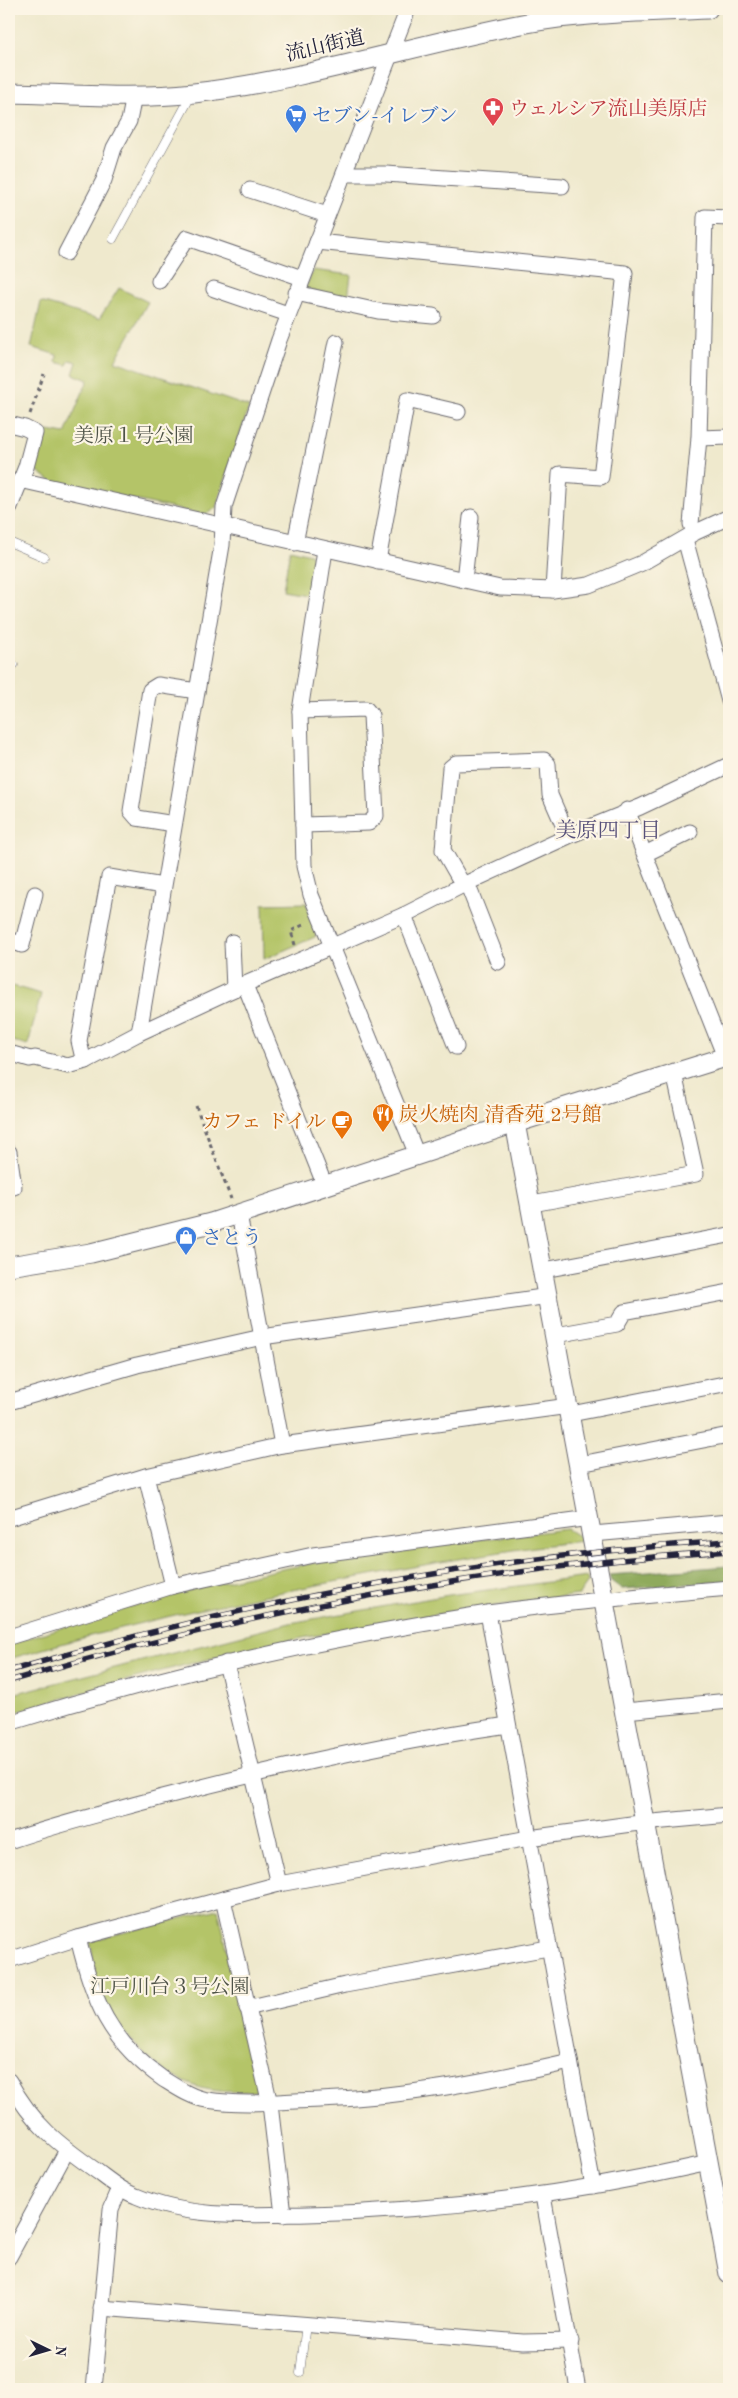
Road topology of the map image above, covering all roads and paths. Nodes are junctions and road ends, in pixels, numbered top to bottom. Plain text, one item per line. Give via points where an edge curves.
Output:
1 (408, 9) edge
2 (708, 9) edge
3 (393, 53) junction
4 (9, 93) edge
5 (192, 94) junction
6 (134, 96) junction
7 (345, 174) junction
8 (562, 186) dead end
9 (250, 190) dead end
10 (327, 215) junction
11 (729, 218) edge
12 (113, 239) dead end
13 (317, 242) junction
14 (66, 253) dead end
15 (302, 278) junction
16 (159, 281) dead end
17 (214, 289) dead end
18 (296, 293) junction
19 (288, 314) junction
20 (432, 316) dead end
21 (336, 342) dead end
22 (44, 374) dead end
23 (458, 412) dead end
24 (9, 424) edge
25 (25, 428) junction
26 (729, 437) edge
27 (700, 438) junction
28 (20, 480) junction
29 (9, 509) edge
30 (471, 517) dead end
31 (729, 517) edge
32 (222, 525) junction
33 (690, 536) junction
34 (9, 542) edge
35 (296, 543) junction
36 (325, 550) junction
37 (44, 557) dead end
38 (378, 561) junction
39 (464, 580) junction
40 (552, 590) junction
41 (197, 691) junction
42 (729, 701) edge
43 (300, 711) junction
44 (729, 764) edge
45 (627, 810) junction
46 (174, 824) junction
47 (303, 825) junction
48 (690, 832) dead end
49 (568, 836) junction
50 (645, 854) junction
51 (465, 884) junction
52 (163, 886) junction
53 (35, 894) dead end
54 (404, 915) junction
55 (320, 917) junction
56 (9, 940) edge
57 (232, 942) dead end
58 (332, 948) junction
59 (298, 953) dead end
60 (498, 962) dead end
61 (239, 987) junction
62 (139, 1033) junction
63 (456, 1048) dead end
64 (9, 1053) edge
65 (727, 1057) edge
66 (86, 1061) junction
67 (674, 1073) junction
68 (196, 1106) dead end
69 (515, 1123) junction
70 (9, 1152) edge
71 (417, 1155) junction
72 (325, 1186) junction
73 (9, 1188) edge
74 (532, 1204) junction
75 (238, 1214) junction
76 (729, 1235) edge
77 (9, 1266) edge
78 (544, 1270) junction
79 (729, 1292) edge
80 (549, 1296) junction
81 (556, 1335) junction
82 (262, 1337) junction
83 (729, 1383) edge
84 (9, 1402) edge
85 (570, 1410) junction
86 (729, 1435) edge
87 (282, 1445) junction
88 (580, 1464) junction
89 (146, 1476) junction
90 (9, 1518) edge
91 (729, 1522) edge
92 (591, 1526) junction
93 (174, 1586) junction
94 (729, 1588) edge
95 (605, 1599) junction
96 (488, 1614) junction
97 (9, 1637) edge
98 (226, 1663) junction
99 (729, 1702) edge
100 (625, 1711) junction
101 (9, 1723) edge
102 (508, 1725) junction
103 (253, 1773) junction
104 (729, 1815) edge
105 (646, 1823) junction
106 (529, 1838) junction
107 (9, 1841) edge
108 (279, 1884) junction
109 (223, 1899) junction
110 (78, 1938) junction
111 (548, 1948) junction
112 (9, 1960) edge
113 (247, 2008) junction
114 (570, 2062) junction
115 (9, 2082) edge
116 (270, 2104) junction
117 (66, 2150) junction
118 (709, 2163) junction
119 (592, 2186) junction
120 (120, 2188) junction
121 (543, 2196) junction
122 (283, 2214) junction
123 (9, 2257) edge
124 (729, 2274) edge
125 (101, 2308) junction
126 (306, 2324) junction
127 (571, 2341) junction
128 (300, 2374) dead end
129 (94, 2389) edge
130 (578, 2389) edge

1 - 3 street
2 - 3 street, 流山街道 via 542,21
3 - 5 street, 流山街道 via 259,83
3 - 7 street
4 - 6 street, 流山街道
5 - 6 street, 流山街道
5 - 12 lane
6 - 14 street via 129,121 114,148 104,180
7 - 8 street
7 - 10 street
9 - 10 street
10 - 13 street
11 - 27 street via 705,217
13 - 15 street
13 - 40 street via 625,273 601,477 560,474
15 - 16 street via 187,238
15 - 18 street
17 - 19 street
18 - 19 street
18 - 20 street via 378,311
19 - 32 street via 224,507
21 - 35 street
22 - 25 path
23 - 38 street via 407,400
24 - 25 street
25 - 28 street via 35,433
26 - 27 street
27 - 33 street
28 - 29 street
28 - 32 street
30 - 39 street
31 - 33 street
32 - 35 street
32 - 41 street via 222,545
33 - 40 street via 642,563 602,580
33 - 42 street
34 - 37 lane
35 - 36 street
36 - 38 street
36 - 43 street
38 - 39 street
39 - 40 street via 500,588
41 - 46 street
41 - 46 street via 158,685 150,690 131,811 137,818
43 - 47 street
43 - 47 street via 366,709 372,715 376,816 369,823
44 - 45 street via 640,807
45 - 49 street
45 - 50 street
46 - 52 street
47 - 55 street via 304,866
48 - 50 street
49 - 51 street
49 - 51 street via 550,795 548,764 544,760 456,763 450,768 443,850
50 - 65 street
51 - 54 street
51 - 60 street
52 - 62 street
52 - 66 street via 109,877 79,1042
53 - 56 street via 22,945
54 - 58 street
54 - 63 street
55 - 58 street
55 - 59 path via 291,930
57 - 61 street
58 - 61 street
58 - 71 street
61 - 62 street
61 - 72 street
62 - 66 street
64 - 66 street via 68,1066
65 - 67 street
67 - 69 street
67 - 74 street via 696,1174
68 - 75 path via 224,1177 227,1193
69 - 71 street
69 - 74 street
70 - 73 street via 14,1187
71 - 72 street
72 - 75 street
74 - 78 street
75 - 77 street via 120,1247
75 - 82 street
76 - 78 street
78 - 80 street
79 - 81 street via 624,1312 617,1324
80 - 81 street
80 - 82 street
81 - 85 street
82 - 84 street via 137,1365
82 - 87 street
83 - 85 street
85 - 87 street
85 - 88 street
86 - 88 street
87 - 89 street
88 - 92 street
89 - 90 street
89 - 93 street
91 - 92 street
92 - 93 street via 313,1555
92 - 95 street
93 - 97 street
94 - 95 street
95 - 96 street
95 - 100 street
96 - 98 street via 351,1637
96 - 102 street
98 - 101 street via 125,1688
98 - 103 street
99 - 100 street
100 - 105 street
102 - 103 street via 432,1736
102 - 106 street
103 - 107 street
103 - 108 street
104 - 105 street
105 - 106 street
105 - 118 street
106 - 108 street
106 - 111 street
108 - 109 street
109 - 110 street
109 - 113 street
110 - 112 street
110 - 116 street via 105,2020 139,2060 177,2088 206,2100
111 - 113 street via 345,1985
111 - 114 street
113 - 116 street
114 - 116 street via 428,2091
114 - 119 street
115 - 117 street via 19,2101 50,2138
116 - 122 street
117 - 120 street
117 - 123 street
118 - 119 street
118 - 124 street
119 - 121 street
120 - 122 street via 136,2196 200,2212 237,2216
120 - 125 street via 111,2209
121 - 122 street via 405,2210
121 - 127 street
125 - 126 street
125 - 129 street
126 - 127 street via 523,2342
126 - 128 lane
127 - 130 street

